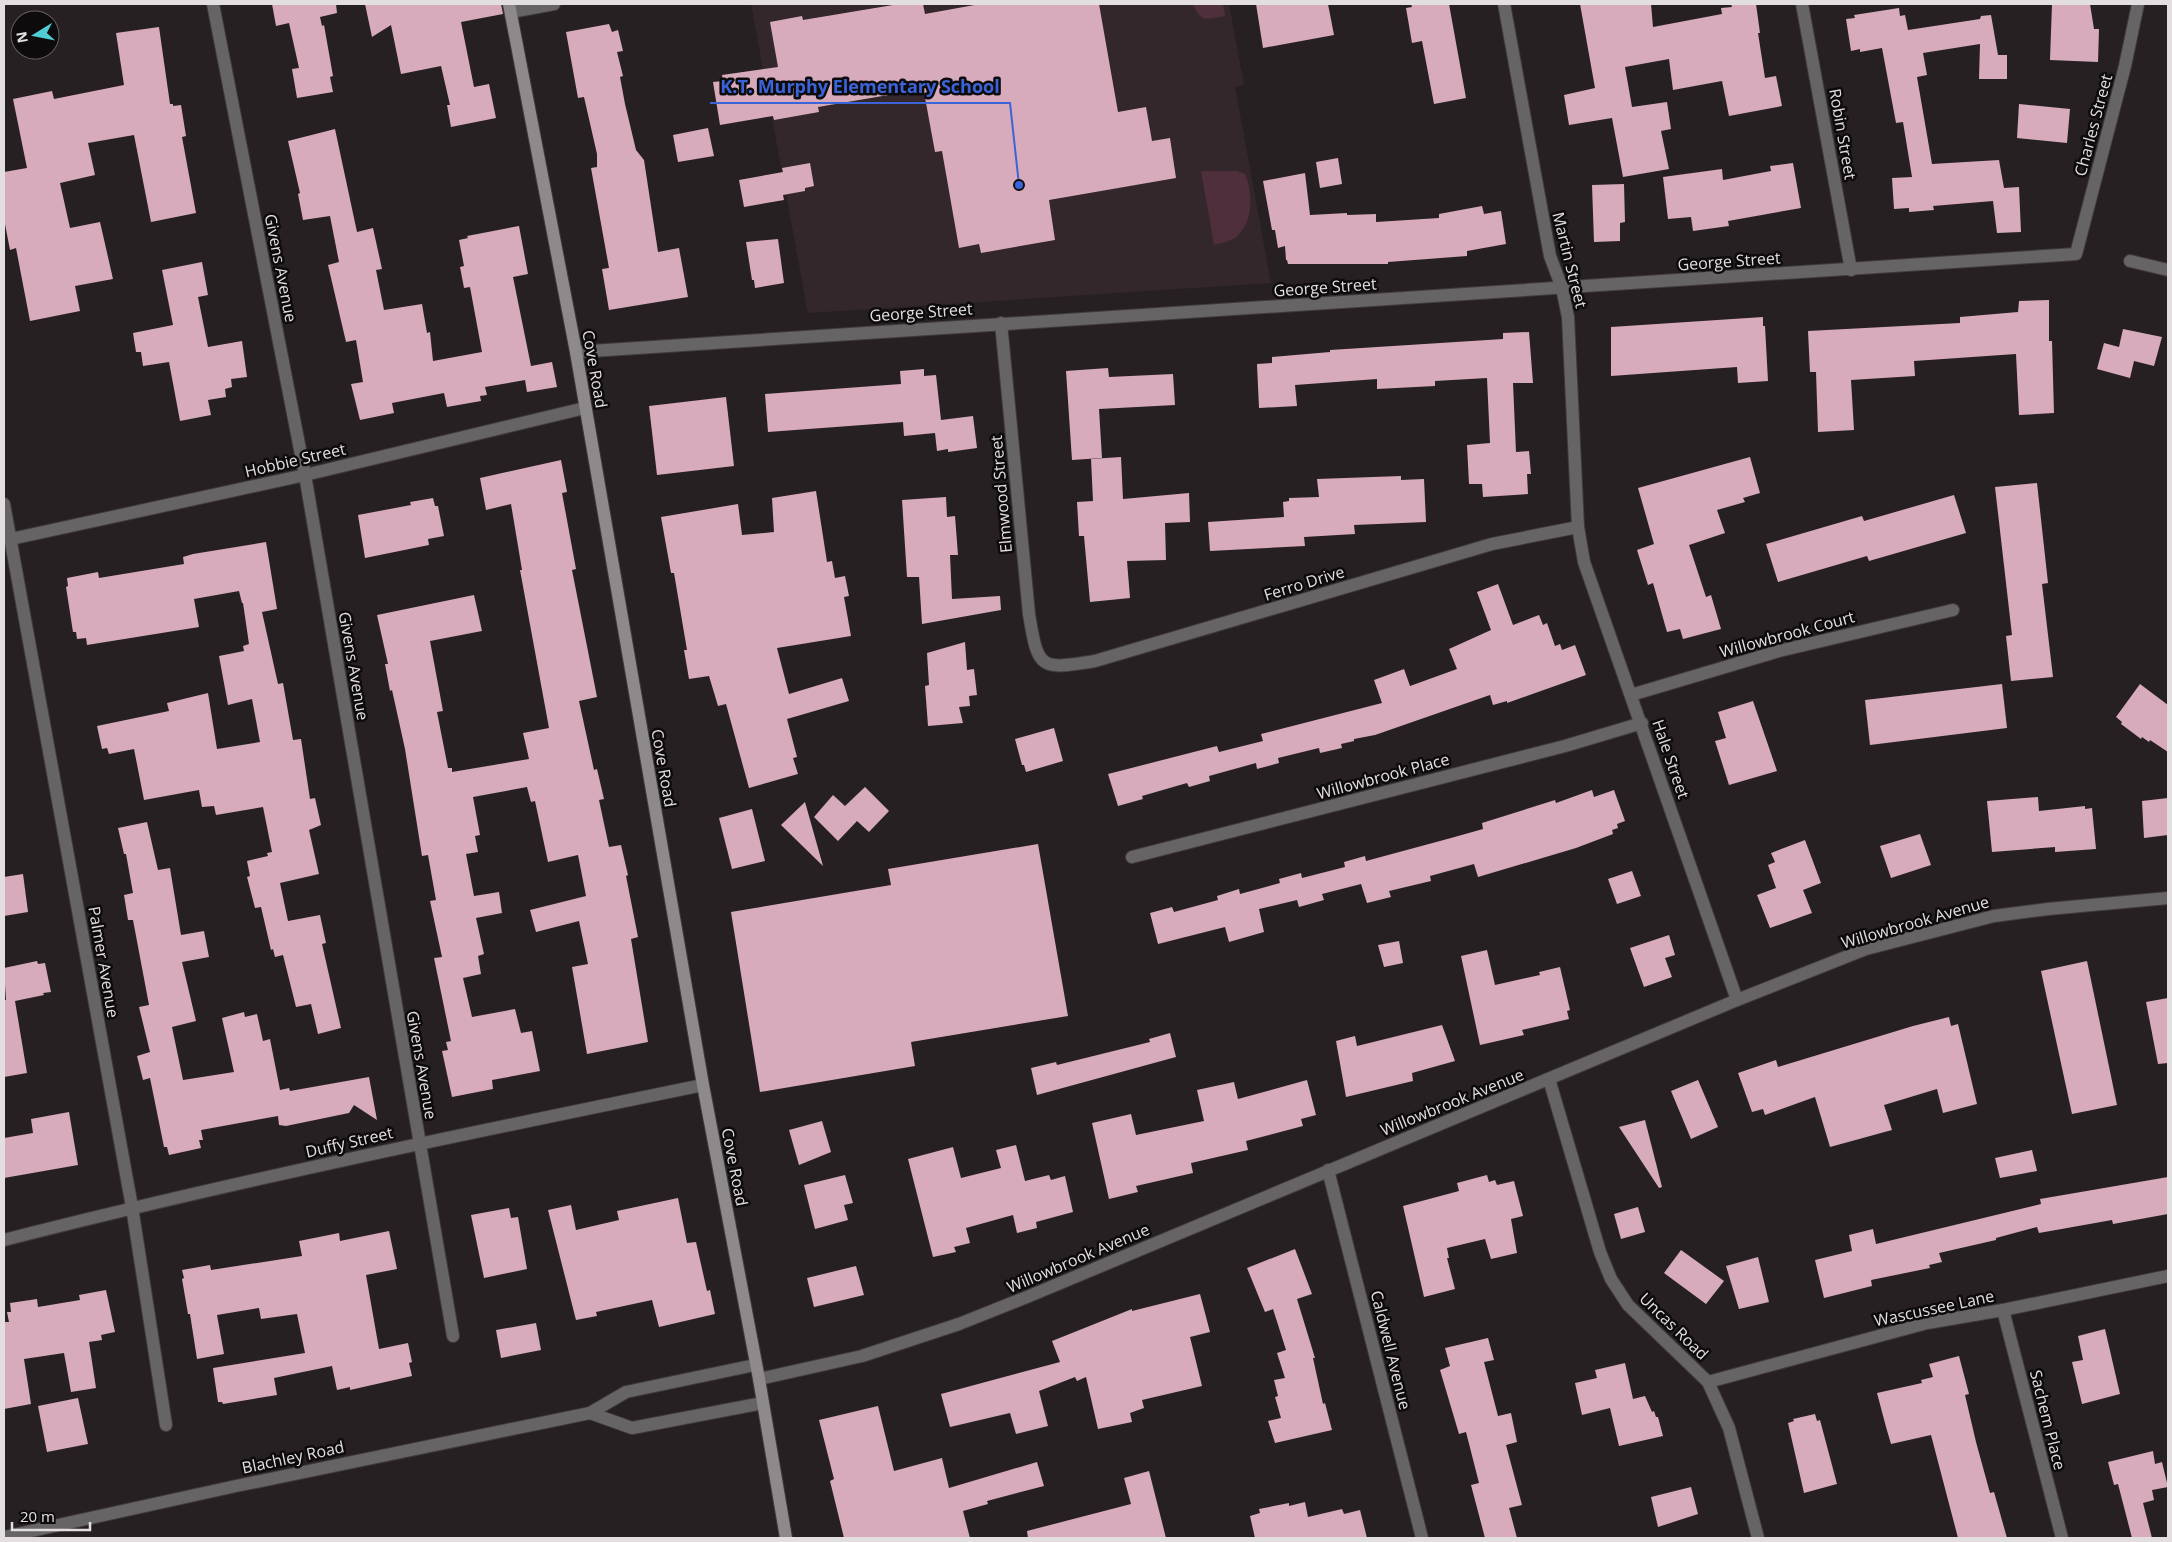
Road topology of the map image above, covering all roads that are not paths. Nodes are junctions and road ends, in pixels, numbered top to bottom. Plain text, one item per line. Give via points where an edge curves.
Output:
1 (213, 4) edge
2 (554, 4) edge
3 (1504, 4) edge
4 (1802, 4) edge
5 (2138, 4) edge
6 (510, 8) edge
7 (2076, 254) joint
8 (2130, 261) dead end
9 (1851, 270) junction
10 (2168, 270) edge
11 (1562, 288) junction
12 (1002, 323) junction
13 (576, 352) junction
14 (585, 408) junction
15 (305, 475) junction
16 (4, 504) edge
17 (1578, 527) junction
18 (11, 540) junction
19 (1953, 610) dead end
20 (1041, 661) joint
21 (1631, 695) junction
22 (1642, 723) junction
23 (1132, 856) dead end
24 (2168, 898) edge
25 (1736, 1000) junction
26 (1549, 1079) junction
27 (703, 1085) junction
28 (419, 1143) junction
29 (1328, 1170) junction
30 (132, 1207) junction
31 (4, 1240) edge
32 (2168, 1276) edge
33 (2003, 1310) junction
34 (453, 1336) dead end
35 (755, 1364) junction
36 (759, 1379) junction
37 (1708, 1382) junction
38 (763, 1403) junction
39 (590, 1413) junction
40 (166, 1426) dead end
41 (4, 1537) edge
42 (786, 1538) edge
43 (1422, 1538) edge
44 (1758, 1538) edge
45 (2062, 1538) edge

1 - 15 street, Givens Avenue
2 - 6 street
3 - 11 street, Martin Street via 1550,256
4 - 9 street, Robin Street
5 - 7 street, Charles Street
6 - 13 main road, Cove Road
7 - 9 street, George Street
8 - 10 street
9 - 11 street, George Street
11 - 12 street, George Street
11 - 17 street, Martin Street via 1568,317
12 - 13 street, George Street
12 - 20 street, Elmwood Street via 1029,614
13 - 14 main road, Cove Road
14 - 15 street, Hobbie Street
14 - 27 main road, Cove Road
15 - 18 street, Hobbie Street
15 - 28 street, Givens Avenue
16 - 18 street, Palmer Avenue
17 - 20 street, Ferro Drive via 1492,544 1095,662 1050,666
17 - 21 street, Hale Street via 1590,583
18 - 30 street, Palmer Avenue
19 - 21 street, Willowbrook Court via 1779,651
21 - 22 street, Hale Street
22 - 23 street, Willowbrook Place
22 - 25 street, Hale Street
24 - 25 street, Willowbrook Avenue via 1994,916 1866,949
25 - 26 street, Willowbrook Avenue
26 - 29 street, Willowbrook Avenue
26 - 37 street, Uncas Road via 1611,1280 1628,1305
27 - 28 street, Duffy Street
27 - 35 main road, Cove Road
28 - 30 street, Duffy Street
28 - 34 street, Givens Avenue
29 - 36 street, Willowbrook Avenue via 959,1324 862,1356
29 - 43 street, Caldwell Avenue
30 - 31 street, Duffy Street
30 - 40 street, Palmer Avenue
32 - 33 street, Wascussee Lane
33 - 37 street, Wascussee Lane via 1927,1323
33 - 45 street, Sachem Place
35 - 36 main road, Cove Road
35 - 39 street, Blachley Road via 626,1392
36 - 38 main road, Cove Road
37 - 44 street, Uncas Road via 1729,1428
38 - 39 street via 632,1428
38 - 42 main road, Cove Road
39 - 41 street, Blachley Road

